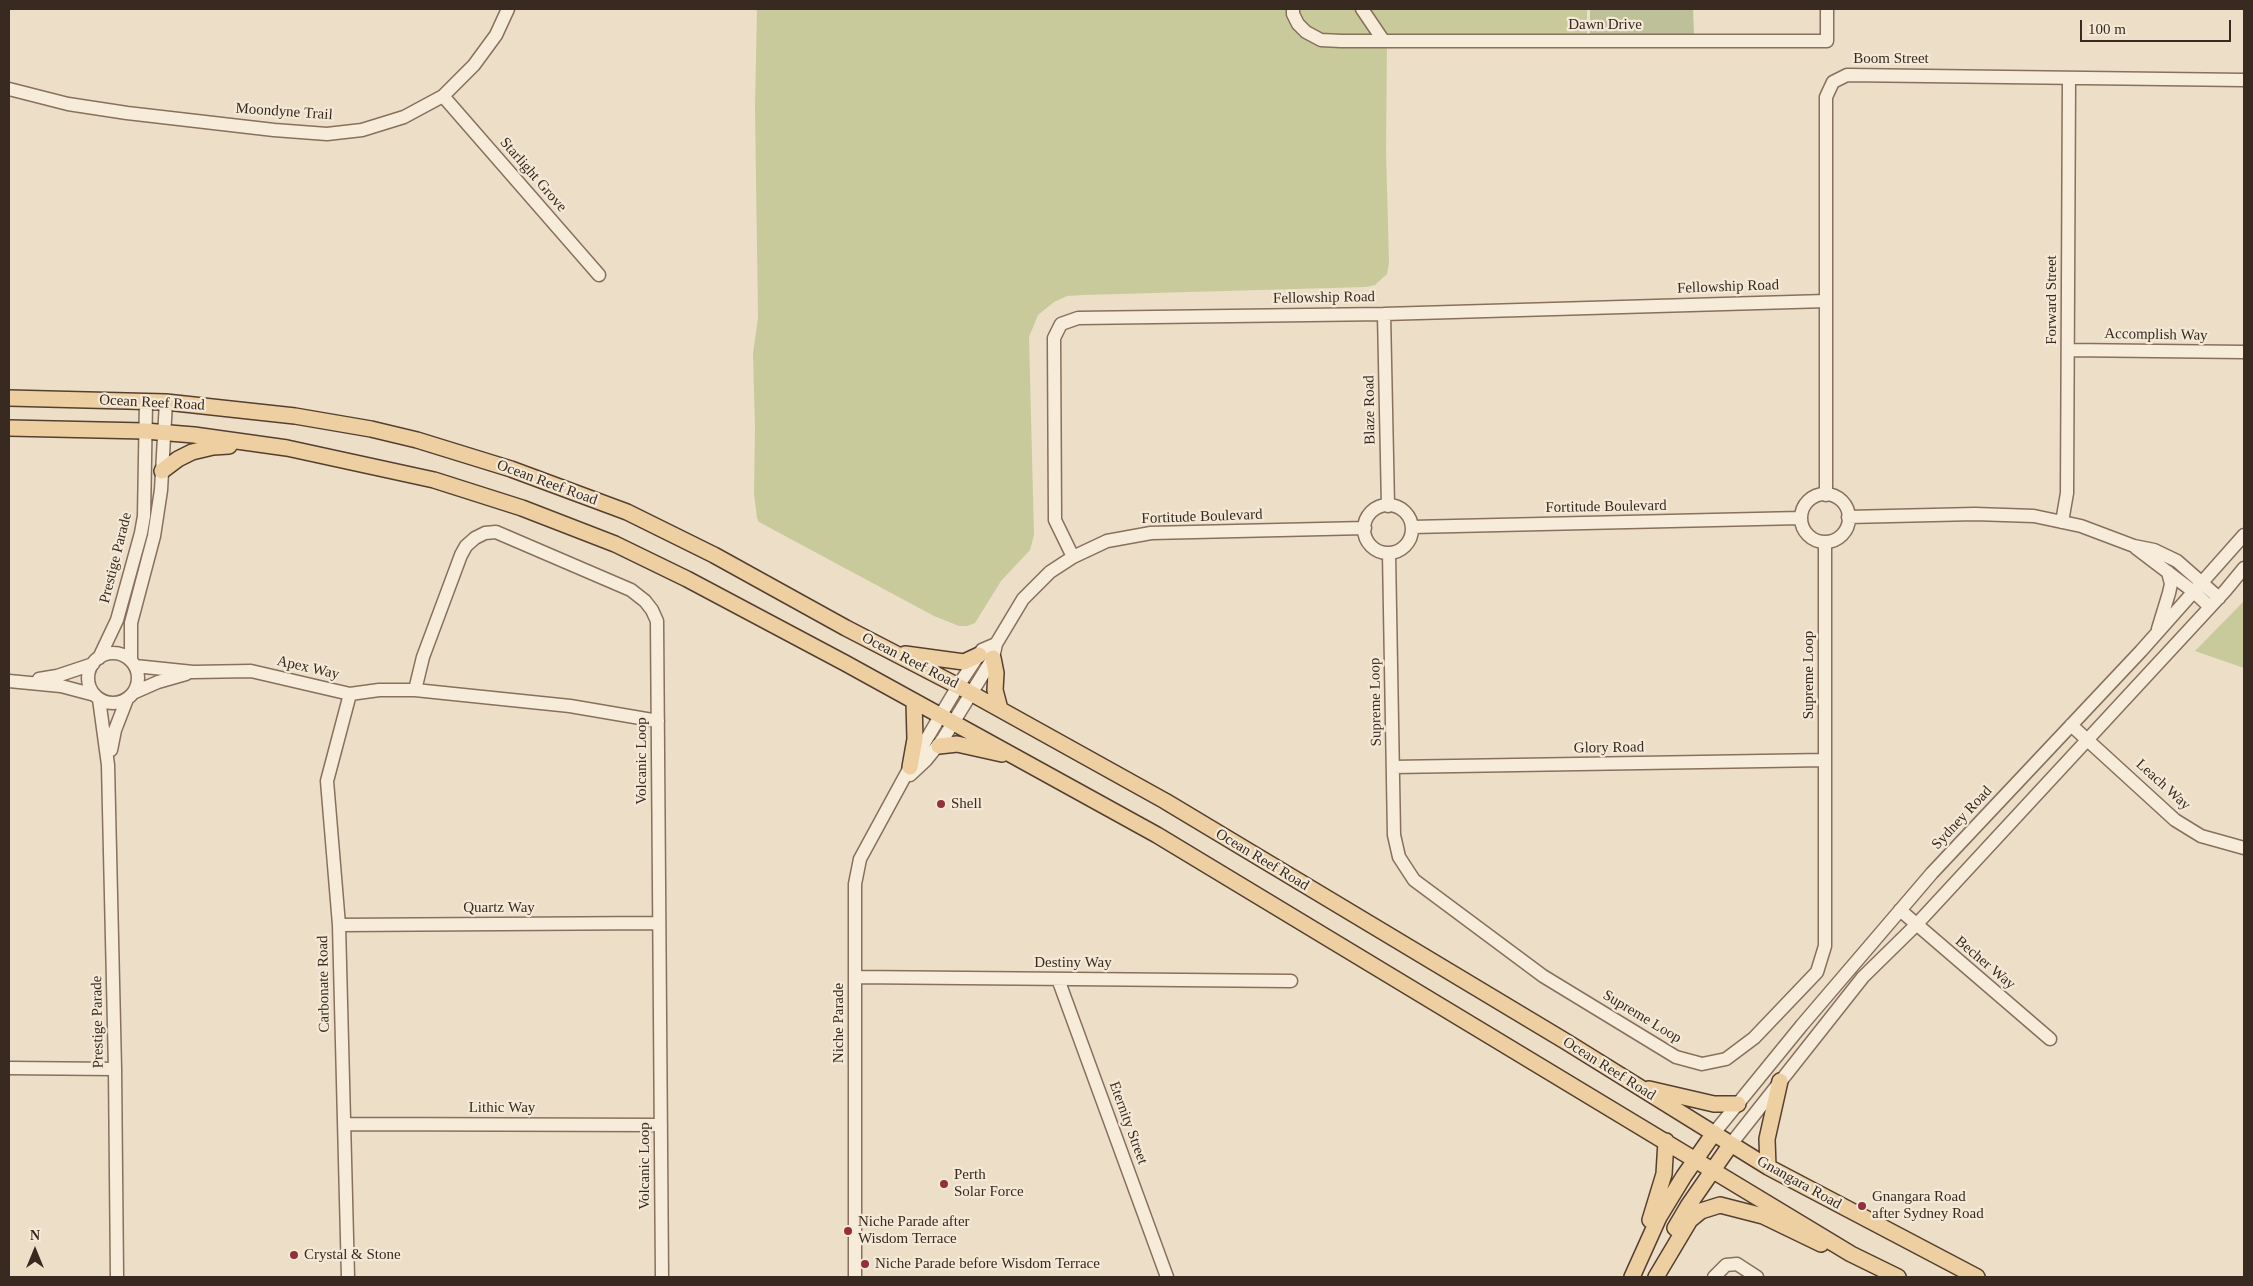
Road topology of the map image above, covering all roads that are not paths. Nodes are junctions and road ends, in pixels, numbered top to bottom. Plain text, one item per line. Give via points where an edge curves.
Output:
1 (508, 9) edge
2 (1293, 9) edge
3 (1362, 9) edge
4 (1827, 9) edge
5 (1383, 40) junction
6 (2069, 78) junction
7 (2244, 80) edge
8 (9, 89) edge
9 (443, 96) junction
10 (599, 275) dead end
11 (1826, 301) junction
12 (1384, 314) junction
13 (2068, 350) junction
14 (2244, 352) edge
15 (9, 398) edge
16 (146, 401) junction
17 (166, 402) junction
18 (9, 428) edge
19 (145, 431) junction
20 (164, 432) junction
21 (263, 444) junction
22 (162, 471) junction
23 (1826, 495) junction
24 (1388, 506) junction
25 (1848, 517) junction
26 (1800, 518) junction
27 (2062, 522) junction
28 (1412, 527) junction
29 (1364, 528) junction
30 (2244, 535) edge
31 (1825, 542) junction
32 (2134, 546) junction
33 (1389, 553) junction
34 (1073, 557) junction
35 (2244, 568) edge
36 (2168, 572) junction
37 (2203, 582) junction
38 (2194, 592) junction
39 (2219, 598) junction
40 (2209, 606) junction
41 (2156, 634) junction
42 (894, 652) junction
43 (989, 652) junction
44 (96, 661) junction
45 (133, 663) junction
46 (193, 672) junction
47 (9, 681) edge
48 (25, 681) junction
49 (965, 689) junction
50 (415, 690) junction
51 (350, 694) junction
52 (130, 696) junction
53 (97, 697) junction
54 (914, 701) junction
55 (1000, 709) junction
56 (947, 719) junction
57 (658, 721) junction
58 (2071, 725) junction
59 (2086, 739) junction
60 (938, 746) junction
61 (1014, 755) junction
62 (1825, 760) junction
63 (108, 765) junction
64 (1393, 768) junction
65 (907, 774) junction
66 (2244, 848) edge
67 (1900, 910) junction
68 (659, 923) junction
69 (339, 925) junction
70 (1916, 925) junction
71 (855, 977) junction
72 (1058, 979) junction
73 (1291, 981) dead end
74 (2050, 1039) dead end
75 (9, 1068) edge
76 (115, 1069) junction
77 (1780, 1081) junction
78 (1632, 1084) junction
79 (1738, 1104) junction
80 (344, 1124) junction
81 (661, 1125) junction
82 (1714, 1133) junction
83 (1666, 1141) junction
84 (1731, 1144) junction
85 (1695, 1159) junction
86 (1768, 1167) junction
87 (1713, 1170) junction
88 (1643, 1248) junction
89 (1852, 1254) junction
90 (117, 1277) edge
91 (348, 1277) edge
92 (662, 1277) edge
93 (856, 1277) edge
94 (1167, 1277) edge
95 (1632, 1277) edge
96 (1655, 1277) edge
97 (1714, 1277) edge
98 (1757, 1277) edge
99 (1898, 1277) edge
100 (1977, 1277) edge

1 - 9 street, Moondyne Trail via 496,35 474,65
2 - 5 street, Dawn Drive via 1298,24 1321,40
3 - 5 street
4 - 5 street, Dawn Drive via 1827,41
6 - 7 street, Boom Street
6 - 11 street, Boom Street via 1847,75 1833,82 1826,97
6 - 13 street, Forward Street
8 - 9 street, Moondyne Trail via 66,104 127,113 327,134 362,130 396,119
9 - 10 street, Starlight Grove
11 - 12 street, Fellowship Road
11 - 23 street, Boom Street
12 - 24 street, Blaze Road
12 - 34 street, Fellowship Road via 1078,318 1061,324 1054,338 1055,520
13 - 14 street, Accomplish Way
13 - 27 street, Forward Street via 2066,493
15 - 16 main road, Ocean Reef Road
16 - 17 main road, Ocean Reef Road
16 - 19 street, Prestige Parade
17 - 20 street, Prestige Parade
17 - 42 main road, Ocean Reef Road via 295,416 371,430 511,468 635,516
18 - 19 main road, Ocean Reef Road
19 - 20 main road, Ocean Reef Road
19 - 44 street, Prestige Parade via 141,533 117,620
20 - 21 main road, Ocean Reef Road
20 - 22 street, Prestige Parade
21 - 22 main road via 214,447 192,452
21 - 54 main road, Ocean Reef Road via 416,474 590,534 687,579
22 - 45 street, Prestige Parade via 154,536 130,623
23 - 25 street via 1842,502
23 - 26 street via 1806,503
24 - 28 street via 1406,513
24 - 29 street via 1370,514
25 - 27 street via 1975,514 2034,516
25 - 31 street via 1844,532
26 - 28 street, Fortitude Boulevard
26 - 31 street via 1811,538
27 - 32 street
28 - 33 street via 1409,542 1397,552
29 - 33 street via 1365,536 1374,549
29 - 34 street, Fortitude Boulevard via 1152,533 1107,541
30 - 37 street, Sydney Road
31 - 62 street, Supreme Loop
32 - 36 street
32 - 37 street via 2154,550 2176,561
33 - 64 street, Supreme Loop
34 - 43 street, Fortitude Boulevard via 1050,572 1023,599
35 - 39 street
36 - 38 street
36 - 41 street via 2169,593
37 - 38 street, Sydney Road
37 - 39 street
38 - 40 street
38 - 41 street, Sydney Road
39 - 40 street
40 - 59 street
41 - 58 street, Sydney Road
42 - 43 main road via 957,662
42 - 49 main road, Ocean Reef Road
43 - 49 street, Fortitude Boulevard
43 - 55 main road via 996,673 995,690
44 - 45 street via 112,654 125,656
44 - 48 street via 58,676
44 - 53 street via 90,670 89,683
45 - 46 street, Apex Way
45 - 52 street via 138,680
46 - 51 street, Apex Way via 251,671
46 - 52 street, Apex Way via 158,682
47 - 48 street
48 - 53 street via 61,686
49 - 55 main road, Ocean Reef Road
49 - 56 street, Niche Parade
50 - 51 street, Apex Way
50 - 57 street, Apex Way via 570,706
50 - 57 street, Volcanic Loop via 423,657 466,546 485,533 496,532 631,590 645,600 657,621
51 - 69 street, Carbonate Road via 327,781
52 - 53 street via 110,703
52 - 63 street, Prestige Parade via 115,730
53 - 63 street, Prestige Parade
54 - 56 main road, Ocean Reef Road
54 - 65 main road via 915,739
55 - 78 main road, Ocean Reef Road via 1165,801
56 - 60 street, Niche Parade
56 - 61 main road, Ocean Reef Road
56 - 65 street, Niche Parade
57 - 68 street, Volcanic Loop
58 - 59 street, Leach Way
58 - 67 street, Sydney Road
59 - 66 street, Leach Way via 2175,820 2201,836
59 - 70 street
60 - 61 main road via 957,744
60 - 65 street, Niche Parade
61 - 83 main road, Ocean Reef Road via 1165,840
62 - 64 street, Glory Road
62 - 64 street, Supreme Loop via 1825,946 1817,972 1754,1038 1726,1059 1702,1064 1676,1056 1543,976 1414,880 1400,857 1394,835
63 - 76 street, Prestige Parade
65 - 71 street, Niche Parade via 860,859 855,884
67 - 70 street, Becher Way
67 - 79 street, Sydney Road
68 - 69 street, Quartz Way
68 - 81 street, Volcanic Loop
69 - 80 street, Carbonate Road
70 - 74 street, Becher Way
70 - 77 street via 1863,977
71 - 72 street, Destiny Way
71 - 93 street, Niche Parade
72 - 73 street, Destiny Way
72 - 94 street, Eternity Street
75 - 76 street
76 - 90 street, Prestige Parade
77 - 84 street
77 - 86 main road via 1767,1139
78 - 79 main road via 1714,1104
78 - 82 main road, Ocean Reef Road
79 - 82 street, Sydney Road
80 - 81 street, Lithic Way
80 - 91 street, Carbonate Road
81 - 92 street, Volcanic Loop
82 - 84 main road, Ocean Reef Road
82 - 85 main road
83 - 85 main road, Ocean Reef Road
83 - 88 main road via 1664,1174
84 - 86 main road, Gnangara Road
84 - 87 main road
85 - 87 main road, Ocean Reef Road
85 - 88 main road
86 - 100 main road, Gnangara Road
87 - 89 main road
87 - 96 main road via 1671,1235
88 - 95 main road
89 - 96 main road via 1812,1241 1763,1216 1720,1205 1701,1211 1690,1220
89 - 99 main road
97 - 98 street via 1726,1265 1737,1264

